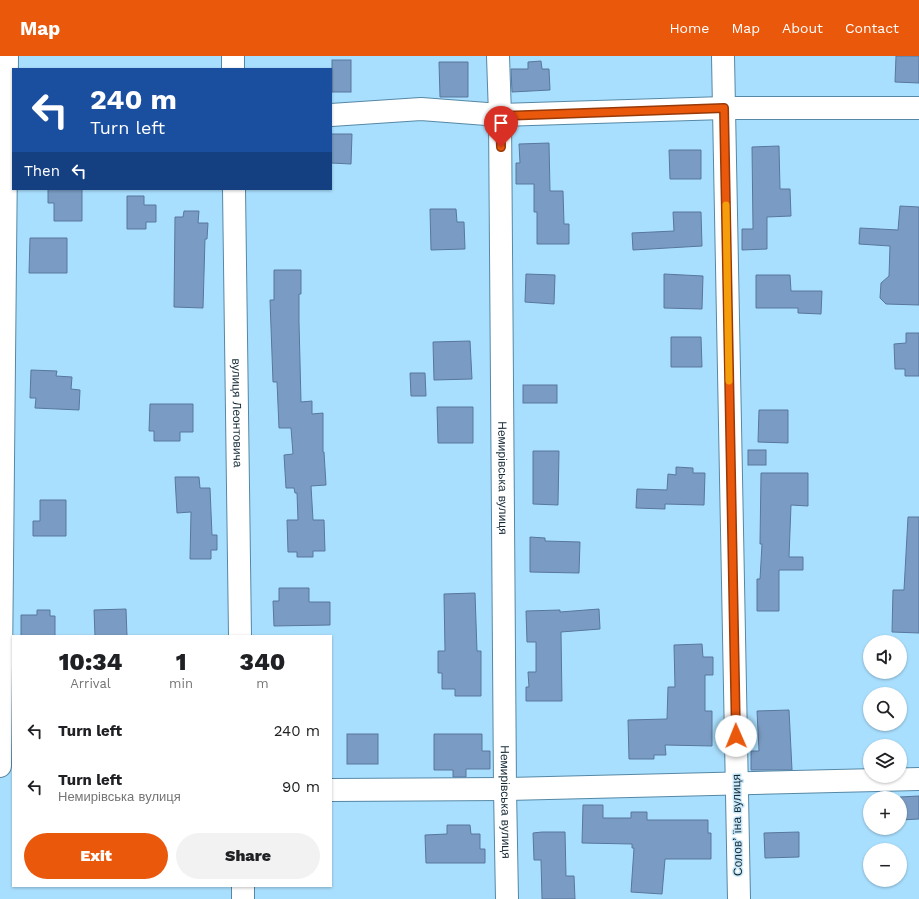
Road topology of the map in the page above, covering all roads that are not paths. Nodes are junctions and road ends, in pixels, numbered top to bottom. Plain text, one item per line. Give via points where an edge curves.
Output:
1 (7, 56) edge
2 (233, 56) edge
3 (498, 56) edge
4 (723, 56) edge
5 (233, 68) edge
6 (724, 108) junction
7 (919, 108) edge
8 (332, 115) edge
9 (500, 116) junction
10 (234, 190) edge
11 (240, 635) edge
12 (0, 766) edge
13 (919, 779) edge
14 (736, 783) junction
15 (505, 789) junction
16 (332, 790) edge
17 (243, 887) edge
18 (243, 899) edge
19 (508, 899) edge
20 (739, 899) edge

1 - 12 street
2 - 5 street
3 - 9 street, Немирівська вулиця
4 - 6 street, Соловʼїна вулиця
6 - 7 street
6 - 9 street
6 - 14 street, Соловʼїна вулиця
8 - 9 street via 421,109
9 - 15 street, Немирівська вулиця
10 - 11 street, вулиця Леонтовича
13 - 14 street
14 - 15 street
14 - 20 street, Соловʼїна вулиця
15 - 16 street
15 - 19 street, Немирівська вулиця
17 - 18 street

